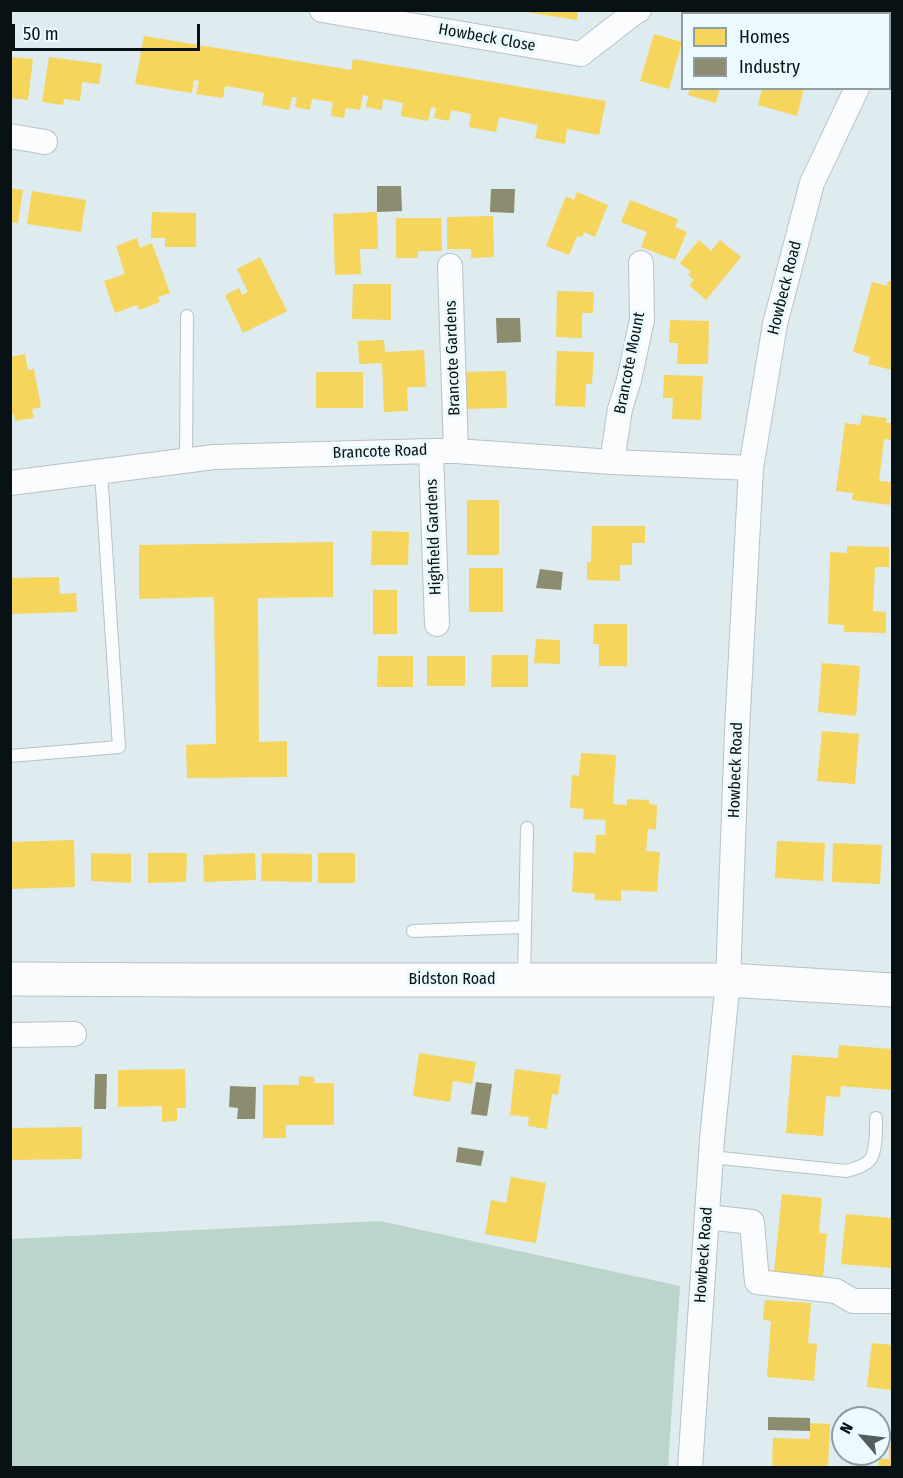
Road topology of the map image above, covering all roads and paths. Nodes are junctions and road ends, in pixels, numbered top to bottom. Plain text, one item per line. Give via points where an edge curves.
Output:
1 (322, 10) edge
2 (639, 10) edge
3 (856, 90) edge
4 (10, 136) edge
5 (45, 142) dead end
6 (640, 263) dead end
7 (450, 266) dead end
8 (187, 316) dead end
9 (431, 451) junction
10 (456, 451) junction
11 (186, 460) junction
12 (612, 462) junction
13 (751, 468) junction
14 (101, 472) junction
15 (10, 483) edge
16 (437, 624) dead end
17 (10, 756) edge
18 (527, 828) dead end
19 (524, 927) junction
20 (413, 931) dead end
21 (10, 979) edge
22 (524, 980) junction
23 (728, 980) junction
24 (892, 990) edge
25 (74, 1034) dead end
26 (10, 1035) edge
27 (876, 1118) dead end
28 (711, 1157) junction
29 (707, 1217) junction
30 (892, 1301) edge
31 (690, 1467) edge

1 - 2 street, Howbeck Close via 581,54
3 - 13 street, Howbeck Road via 812,183 775,324
4 - 5 street
6 - 12 street, Brancote Mount via 642,320 620,409
7 - 10 street, Brancote Gardens
8 - 11 lane
9 - 10 street, Brancote Road
9 - 11 street, Brancote Road
9 - 16 street, Highfield Gardens
10 - 12 street, Brancote Road
11 - 14 street, Brancote Road
12 - 13 street, Brancote Road
13 - 23 street, Howbeck Road
14 - 15 street, Brancote Road
14 - 17 lane via 119,747
18 - 19 lane
19 - 20 lane
19 - 22 lane
21 - 22 main road, Bidston Road
22 - 23 main road, Bidston Road
23 - 24 main road, Bidston Road
23 - 28 street, Howbeck Road
25 - 26 street
27 - 28 lane via 874,1152 869,1162 846,1171
28 - 29 street, Howbeck Road
29 - 30 street via 752,1222 757,1282 836,1291 854,1301
29 - 31 street, Howbeck Road

